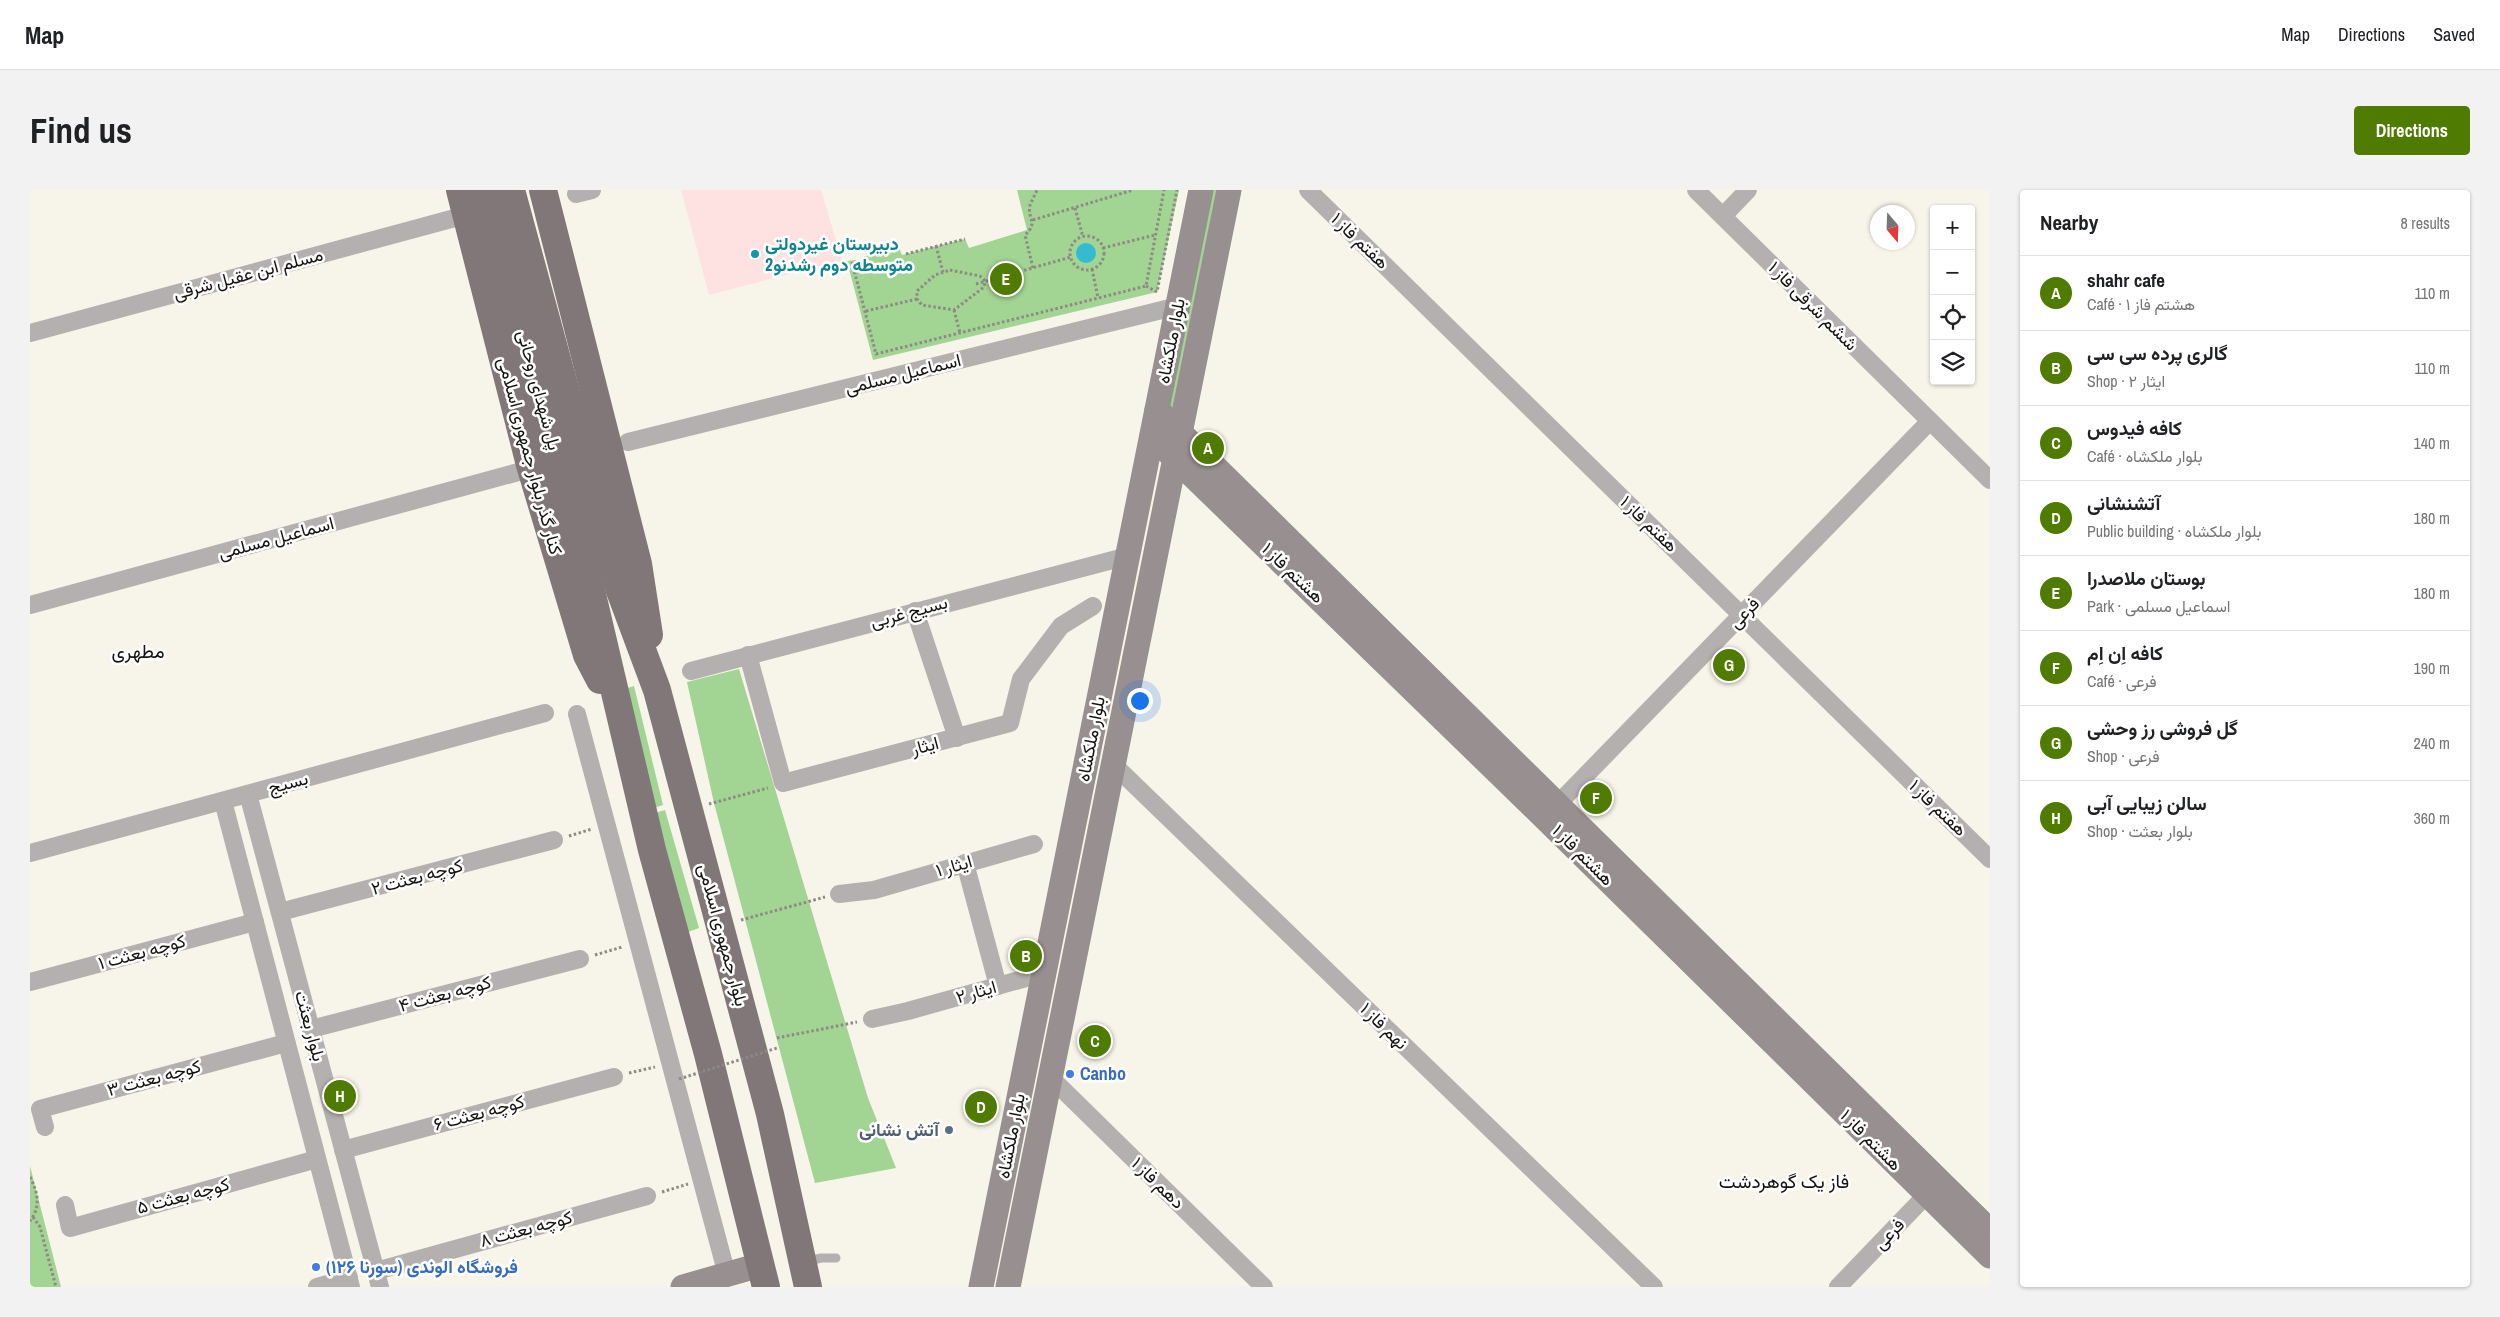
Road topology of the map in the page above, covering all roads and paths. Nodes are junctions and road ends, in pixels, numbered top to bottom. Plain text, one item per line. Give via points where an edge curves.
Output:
1 (484, 190) edge
2 (511, 190) edge
3 (543, 190) edge
4 (1037, 190) edge
5 (1132, 190) edge
6 (1164, 190) edge
7 (1177, 190) edge
8 (1201, 190) edge
9 (1228, 190) edge
10 (1308, 190) edge
11 (1696, 190) edge
12 (1748, 190) edge
13 (463, 202) edge
14 (1075, 208) junction
15 (1722, 216) junction
16 (1033, 220) junction
17 (1155, 234) junction
18 (1083, 237) junction
19 (965, 239) dead end
20 (936, 246) junction
21 (1103, 248) junction
22 (906, 254) dead end
23 (1071, 257) junction
24 (852, 262) dead end
25 (1033, 268) junction
26 (1092, 269) junction
27 (943, 272) junction
28 (985, 281) junction
29 (976, 284) dead end
30 (1146, 286) junction
31 (1098, 298) junction
32 (917, 299) junction
33 (1178, 306) junction
34 (954, 310) junction
35 (866, 311) junction
36 (30, 333) edge
37 (960, 333) junction
38 (1157, 410) junction
39 (1930, 421) junction
40 (1179, 430) junction
41 (1152, 436) junction
42 (628, 442) dead end
43 (1174, 456) junction
44 (522, 471) dead end
45 (1990, 480) edge
46 (1128, 556) junction
47 (619, 588) joint
48 (30, 605) edge
49 (1093, 606) dead end
50 (915, 611) junction
51 (1741, 615) junction
52 (748, 655) junction
53 (691, 671) dead end
54 (657, 690) junction
55 (545, 714) dead end
56 (576, 714) dead end
57 (619, 714) junction
58 (957, 738) junction
59 (1114, 766) junction
60 (783, 784) junction
61 (248, 794) junction
62 (223, 801) junction
63 (708, 804) dead end
64 (1551, 811) junction
65 (606, 825) junction
66 (554, 840) joint
67 (1034, 844) dead end
68 (30, 853) edge
69 (1990, 859) edge
70 (965, 863) junction
71 (838, 894) joint
72 (280, 912) junction
73 (742, 920) dead end
74 (255, 922) junction
75 (638, 943) junction
76 (580, 959) joint
77 (1044, 973) junction
78 (296, 975) junction
79 (30, 982) edge
80 (270, 982) junction
81 (998, 986) junction
82 (872, 1019) joint
83 (311, 1029) junction
84 (777, 1038) dead end
85 (286, 1043) junction
86 (777, 1048) dead end
87 (670, 1063) junction
88 (614, 1077) joint
89 (1051, 1078) junction
90 (679, 1079) dead end
91 (328, 1091) junction
92 (301, 1098) junction
93 (45, 1127) dead end
94 (343, 1150) junction
95 (778, 1150) junction
96 (317, 1159) junction
97 (735, 1162) junction
98 (30, 1177) edge
99 (1003, 1177) junction
100 (702, 1180) junction
101 (1030, 1184) junction
102 (1933, 1188) junction
103 (36, 1190) junction
104 (30, 1192) edge
105 (647, 1196) joint
106 (65, 1205) dead end
107 (33, 1217) junction
108 (362, 1217) junction
109 (30, 1222) edge
110 (334, 1225) junction
111 (1990, 1231) edge
112 (1990, 1256) edge
113 (836, 1258) dead end
114 (1013, 1262) junction
115 (727, 1275) junction
116 (806, 1275) edge
117 (763, 1276) edge
118 (983, 1276) edge
119 (378, 1279) edge
120 (350, 1282) edge
121 (56, 1287) edge
122 (317, 1287) edge
123 (683, 1287) edge
124 (1008, 1287) edge
125 (1264, 1287) edge
126 (1654, 1287) edge
127 (1838, 1287) edge

1 - 57 main road, پل شهدای روحانی via 591,590
2 - 47 main road, پل شهدای روحانی
3 - 54 main road via 638,564
4 - 16 path via 1030,207
5 - 14 path
6 - 17 path
7 - 30 path via 1157,292
8 - 33 main road, بلوار ملکشاه
9 - 40 main road, بلوار ملکشاه
10 - 51 street, هفتم فاز ۱
11 - 15 street, ششم شرقی فاز ۱
12 - 15 street
13 - 36 street, مسلم ابن عقیل شرقی
13 - 57 main road, کنار گذر بلوار جمهوری اسلامی via 530,465 587,655
14 - 16 path
14 - 18 path
15 - 39 street, ششم شرقی فاز ۱
16 - 25 path via 1025,235
17 - 21 path
17 - 30 path
18 - 21 path via 1096,239
18 - 23 path via 1072,246
19 - 20 path
20 - 22 path
20 - 27 path
21 - 26 path via 1100,263
23 - 25 path
23 - 26 path via 1081,269
24 - 35 path
25 - 28 path
26 - 31 path
27 - 28 path via 950,270 980,276
27 - 32 path via 917,291
28 - 29 path
28 - 34 path via 984,287
30 - 31 path
31 - 37 path
32 - 34 path via 922,304
32 - 35 path
33 - 38 main road, بلوار ملکشاه
33 - 42 street, اسماعیل مسلمی
34 - 37 path
35 - 37 path via 876,354
38 - 40 main road, هشتم فاز ۱
38 - 41 main road, بلوار ملکشاه
39 - 45 street, ششم شرقی فاز ۱
39 - 51 street, فرعی
40 - 43 main road, بلوار ملکشاه
40 - 64 main road, هشتم فاز ۱
41 - 43 main road, هشتم فاز ۱
41 - 46 main road, بلوار ملکشاه
43 - 59 main road, بلوار ملکشاه
43 - 64 main road, هشتم فاز ۱
44 - 48 street, اسماعیل مسلمی
46 - 50 street, بسیج غربی
46 - 77 main road, بلوار ملکشاه
47 - 54 main road, بلوار جمهوری اسلامی
49 - 58 street, ایثار via 1061,626 1021,678 1010,723
50 - 52 street, بسیج غربی
50 - 58 street
51 - 64 street, فرعی
51 - 69 street, هفتم فاز ۱
52 - 53 street, بسیج غربی
52 - 60 street
54 - 95 main road, بلوار جمهوری اسلامی
55 - 61 street, بسیج
56 - 65 street
57 - 97 main road
58 - 60 street, ایثار
59 - 89 main road, بلوار ملکشاه
59 - 126 street, نهم فاز ۱
60 - 63 path
61 - 62 street, بسیج
61 - 72 street, بلوار بعثت
62 - 68 street, بسیج
62 - 74 street, بلوار بعثت
64 - 102 main road, هشتم فاز ۱
65 - 66 path
65 - 75 street
66 - 72 street, کوچه بعثت ۲
67 - 70 street, ایثار ۱
70 - 71 street, ایثار ۱ via 874,890
70 - 81 street
71 - 73 path
72 - 78 street, بلوار بعثت
74 - 79 street, کوچه بعثت ۱
74 - 80 street, بلوار بعثت
75 - 76 path
75 - 87 street via 668,1044
76 - 83 street, کوچه بعثت ۴
77 - 81 street, ایثار ۲
77 - 99 main road, بلوار ملکشاه
78 - 80 street
78 - 83 street, بلوار بعثت
80 - 85 street, بلوار بعثت
81 - 82 street, ایثار ۲
82 - 84 path
83 - 91 street, بلوار بعثت
85 - 92 street, بلوار بعثت
85 - 93 street, کوچه بعثت ۳ via 40,1109
86 - 90 path, bridge
87 - 88 path
87 - 100 street
88 - 94 street, کوچه بعثت ۶
89 - 101 main road, بلوار ملکشاه
89 - 125 street, دهم فاز ۱
91 - 92 street
91 - 94 street, بلوار بعثت
92 - 96 street, بلوار بعثت
94 - 108 street, بلوار بعثت
95 - 97 main road via 761,1167
95 - 116 main road, بلوار جمهوری اسلامی
96 - 106 street, کوچه بعثت ۵ via 70,1228
96 - 110 street, بلوار بعثت
97 - 117 main road
98 - 103 path
99 - 101 main road via 1013,1190
99 - 118 main road, بلوار ملکشاه
100 - 105 path
100 - 115 street
101 - 114 main road, بلوار ملکشاه
102 - 111 main road, هشتم فاز ۱
102 - 112 main road, هشتم فاز ۱
102 - 127 street, فرعی
103 - 104 path
103 - 107 path
105 - 119 street, کوچه بعثت ۸
107 - 109 path
107 - 121 path via 40,1227
108 - 110 street
108 - 119 street, بلوار بعثت
110 - 120 street, بلوار بعثت
113 - 116 lane via 821,1258
114 - 118 main road via 1002,1253 991,1258
114 - 124 main road, بلوار ملکشاه
115 - 117 main road
115 - 123 main road
120 - 122 street

